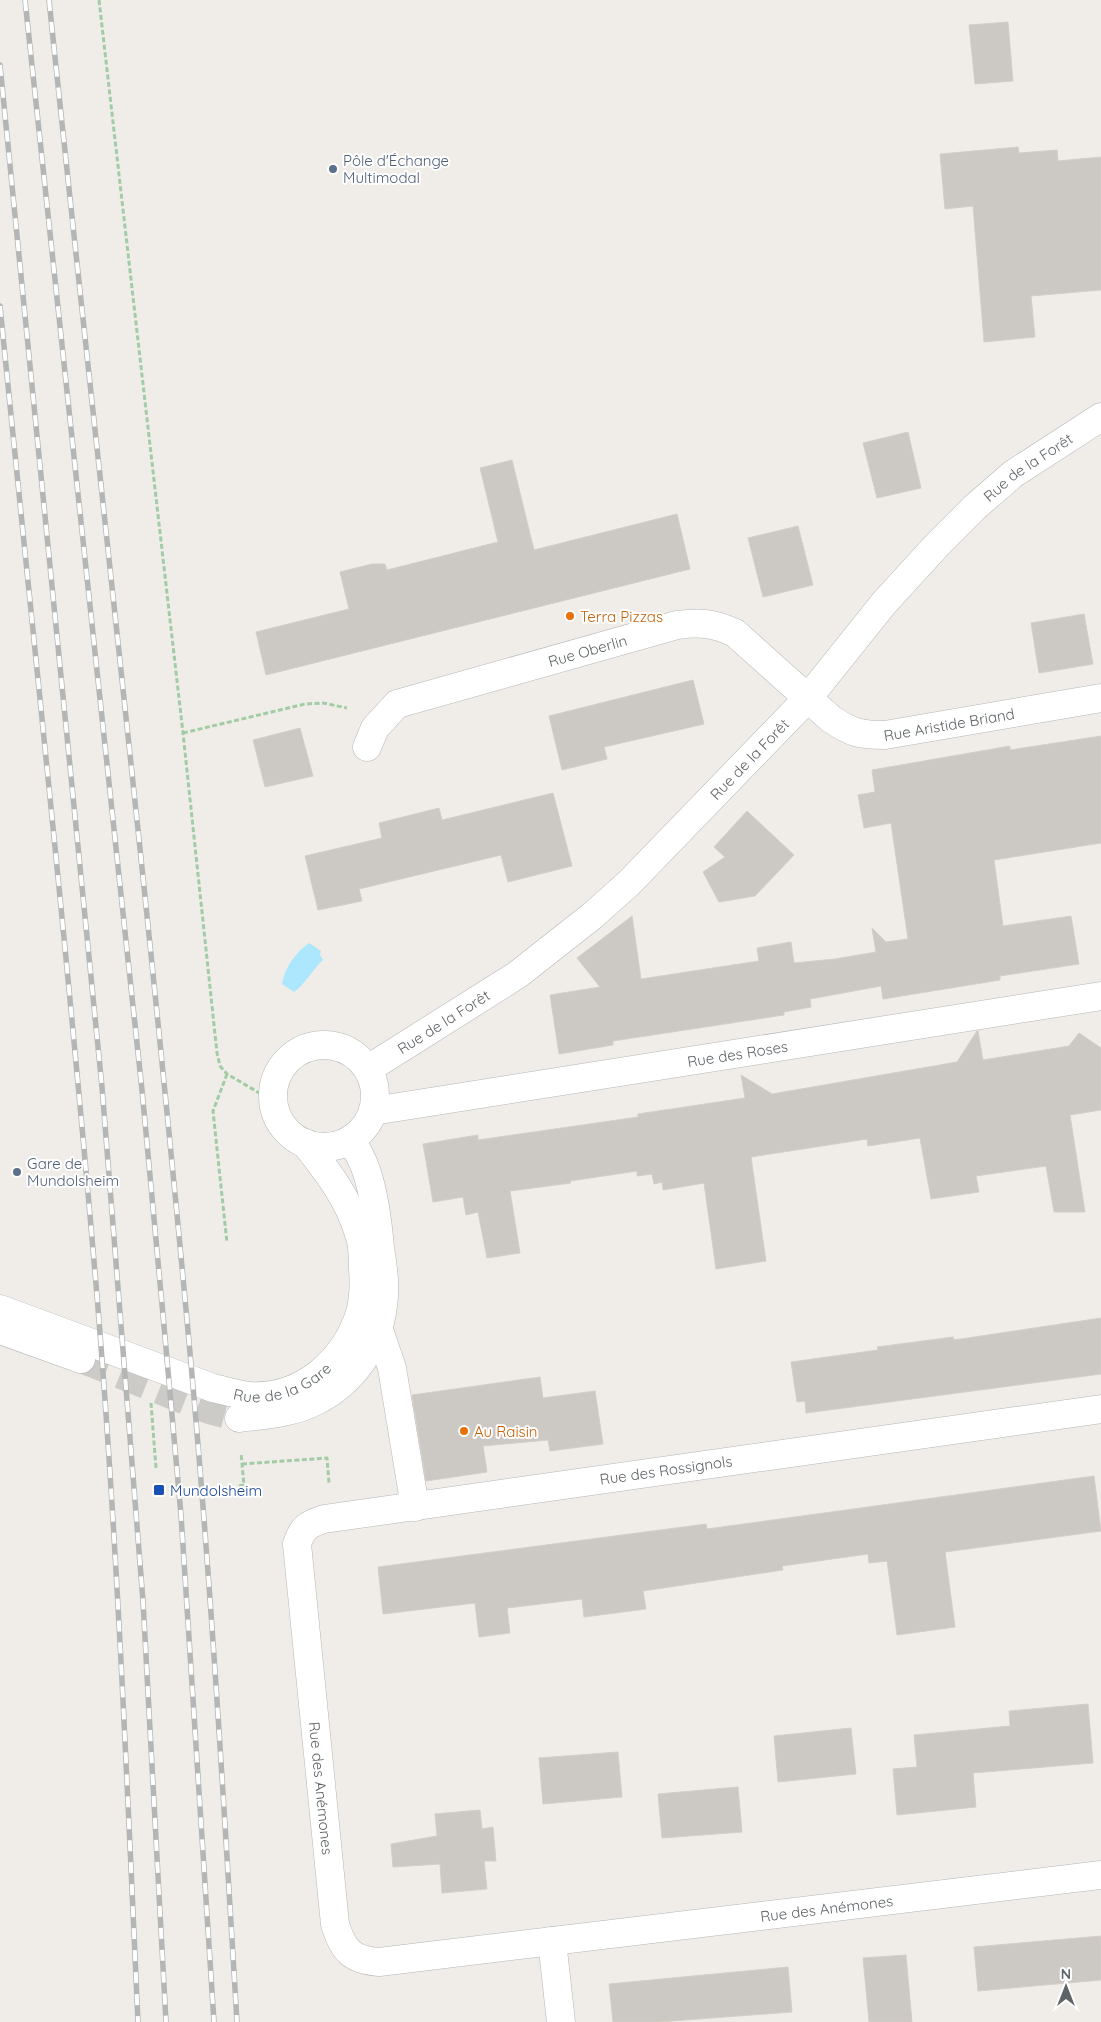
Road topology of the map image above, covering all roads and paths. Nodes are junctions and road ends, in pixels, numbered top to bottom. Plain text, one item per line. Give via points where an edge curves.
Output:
1 (99, 0) edge
2 (1101, 417) edge
3 (808, 698) junction
4 (1101, 698) edge
5 (397, 704) junction
6 (183, 733) junction
7 (367, 747) dead end
8 (1101, 996) edge
9 (368, 1069) junction
10 (227, 1074) junction
11 (273, 1101) junction
12 (373, 1111) junction
13 (351, 1139) junction
14 (305, 1144) junction
15 (227, 1243) dead end
16 (0, 1309) edge
17 (378, 1327) junction
18 (0, 1330) edge
19 (81, 1359) tunnel mouth
20 (151, 1396) dead end
21 (237, 1406) junction
22 (1101, 1410) edge
23 (156, 1468) dead end
24 (239, 1486) dead end
25 (414, 1507) junction
26 (333, 1518) junction
27 (1101, 1875) edge
28 (552, 1941) junction
29 (561, 2022) edge

1 - 6 path
2 - 3 street, Rue de la Forêt via 1013,474 975,507 884,603
3 - 4 street, Rue Aristide Briand via 848,730 867,735 885,735
3 - 5 street, Rue Oberlin via 735,633 701,622 677,625
3 - 9 street, Rue de la Forêt via 629,883 592,916 517,975
5 - 6 path via 363,709 323,703 305,704
5 - 7 street via 375,728
6 - 10 path via 217,1053 220,1066
8 - 12 street, Rue des Roses
9 - 11 street via 357,1056 342,1048 325,1044 308,1047 293,1055 281,1068 274,1083
9 - 12 street via 376,1097
10 - 11 path
10 - 15 path via 213,1111
11 - 14 street via 283,1126
12 - 13 street via 368,1122
13 - 14 street via 336,1146
13 - 17 street, Rue de la Gare via 366,1170 379,1234 384,1281
14 - 21 street, Rue de la Gare via 333,1179 352,1212 360,1236 364,1286 361,1312 351,1336 335,1360 316,1377 294,1388 252,1396
16 - 21 street, Rue de la Gare via 213,1388
17 - 21 street, Rue de la Gare via 366,1356 352,1374 316,1401 290,1410
17 - 25 street via 392,1368
18 - 19 street
20 - 23 path
22 - 25 street, Rue des Rossignols
24 - 26 path via 244,1485 242,1464 327,1458
25 - 26 street, Rue des Anémones
26 - 28 street, Rue des Anémones via 308,1524 300,1532 297,1544 335,1924 340,1941 348,1952 362,1960 379,1962
27 - 28 street, Rue des Anémones
28 - 29 street

